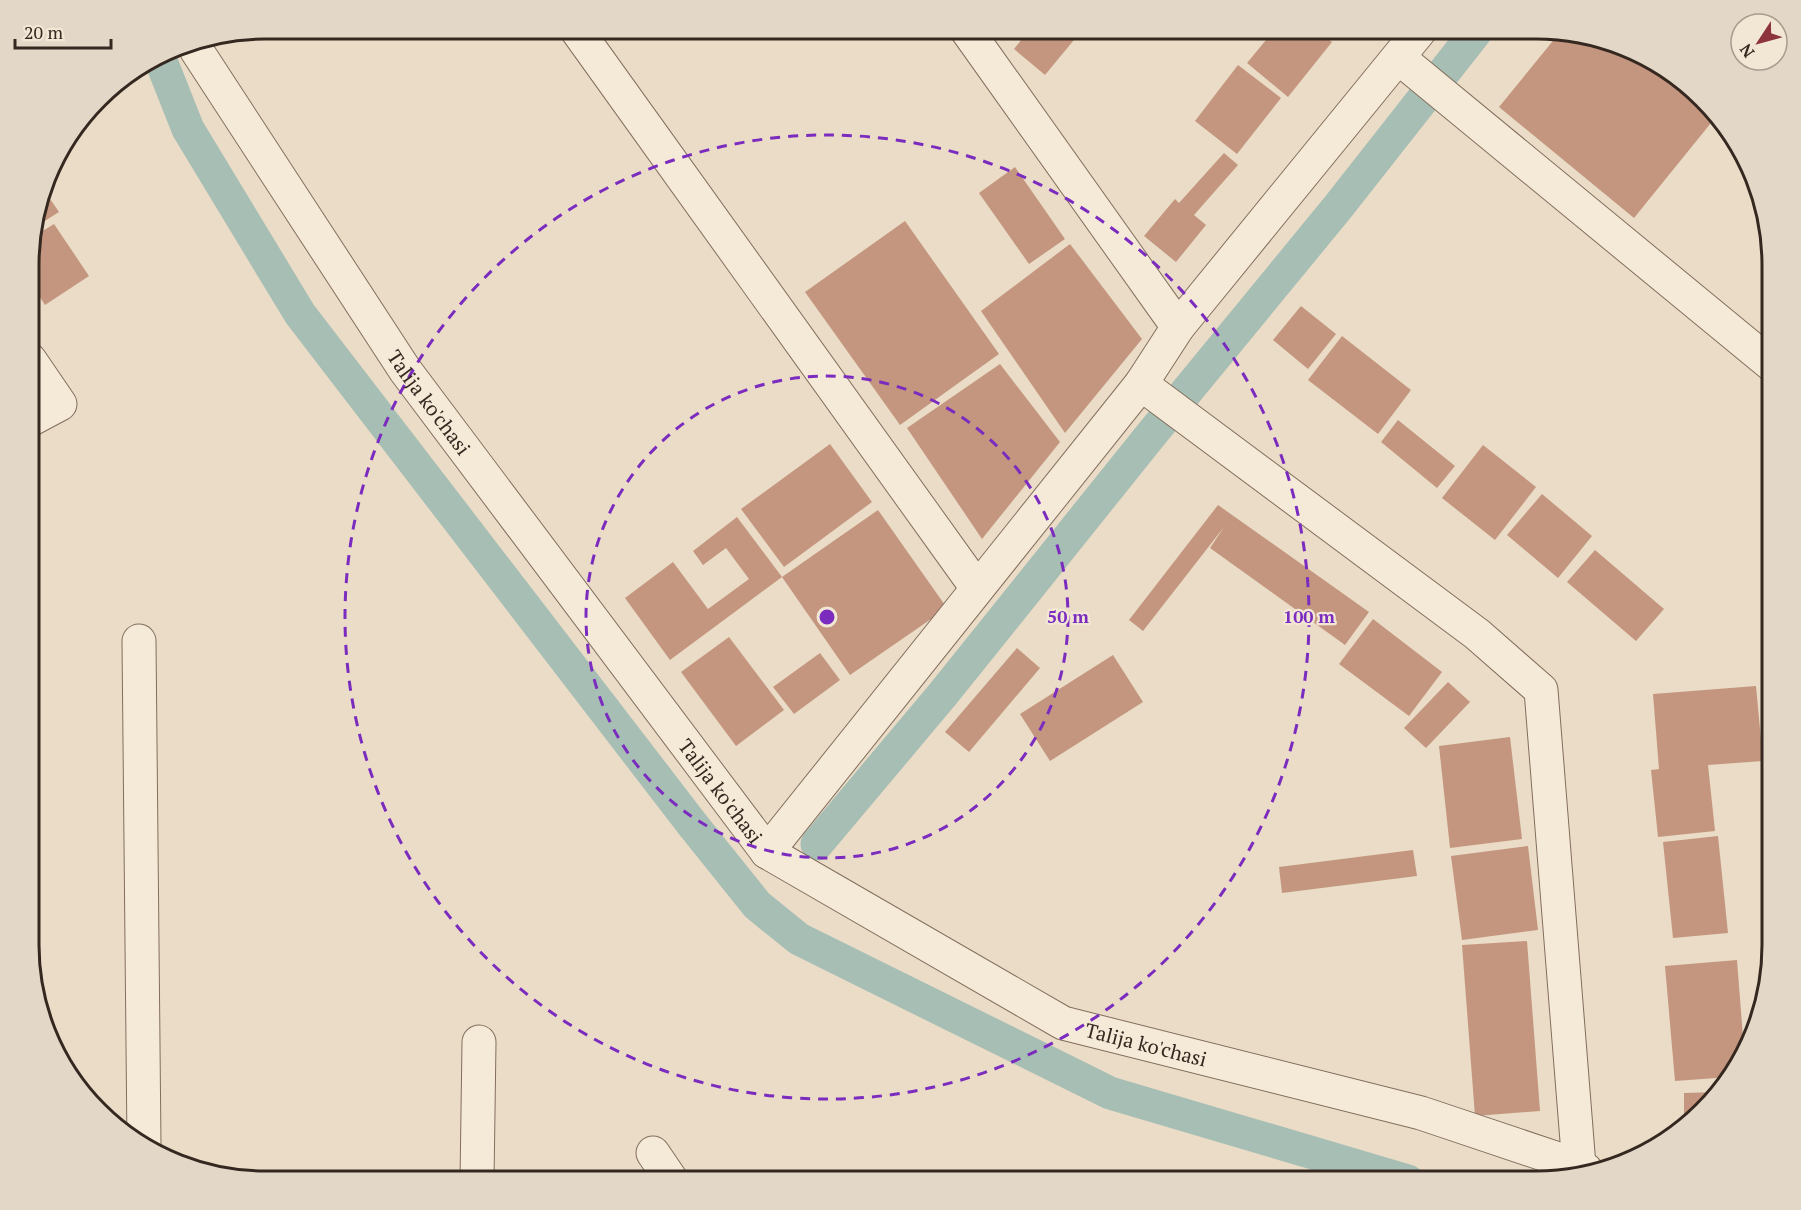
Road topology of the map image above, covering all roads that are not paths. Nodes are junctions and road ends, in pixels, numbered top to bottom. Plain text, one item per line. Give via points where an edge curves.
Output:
1 (583, 39) edge
2 (980, 39) edge
3 (1413, 39) edge
4 (197, 50) edge
5 (1399, 58) junction
6 (1178, 327) junction
7 (1762, 357) edge
8 (39, 373) edge
9 (1141, 384) junction
10 (39, 415) edge
11 (977, 588) junction
12 (139, 641) dead end
13 (767, 852) junction
14 (479, 1042) dead end
15 (144, 1136) edge
16 (653, 1153) dead end
17 (1582, 1166) edge
18 (1579, 1167) edge
19 (477, 1171) edge
20 (665, 1171) edge

1 - 11 street
2 - 6 street
3 - 5 street
4 - 13 street, Talija ko'chasi via 405,370
5 - 6 street
5 - 7 street
6 - 9 street
8 - 10 street via 60,404
9 - 11 street
9 - 17 street via 1477,634 1541,690
11 - 13 street
12 - 15 street
13 - 18 street, Talija ko'chasi via 1063,1023 1421,1113
14 - 19 street
16 - 20 street

